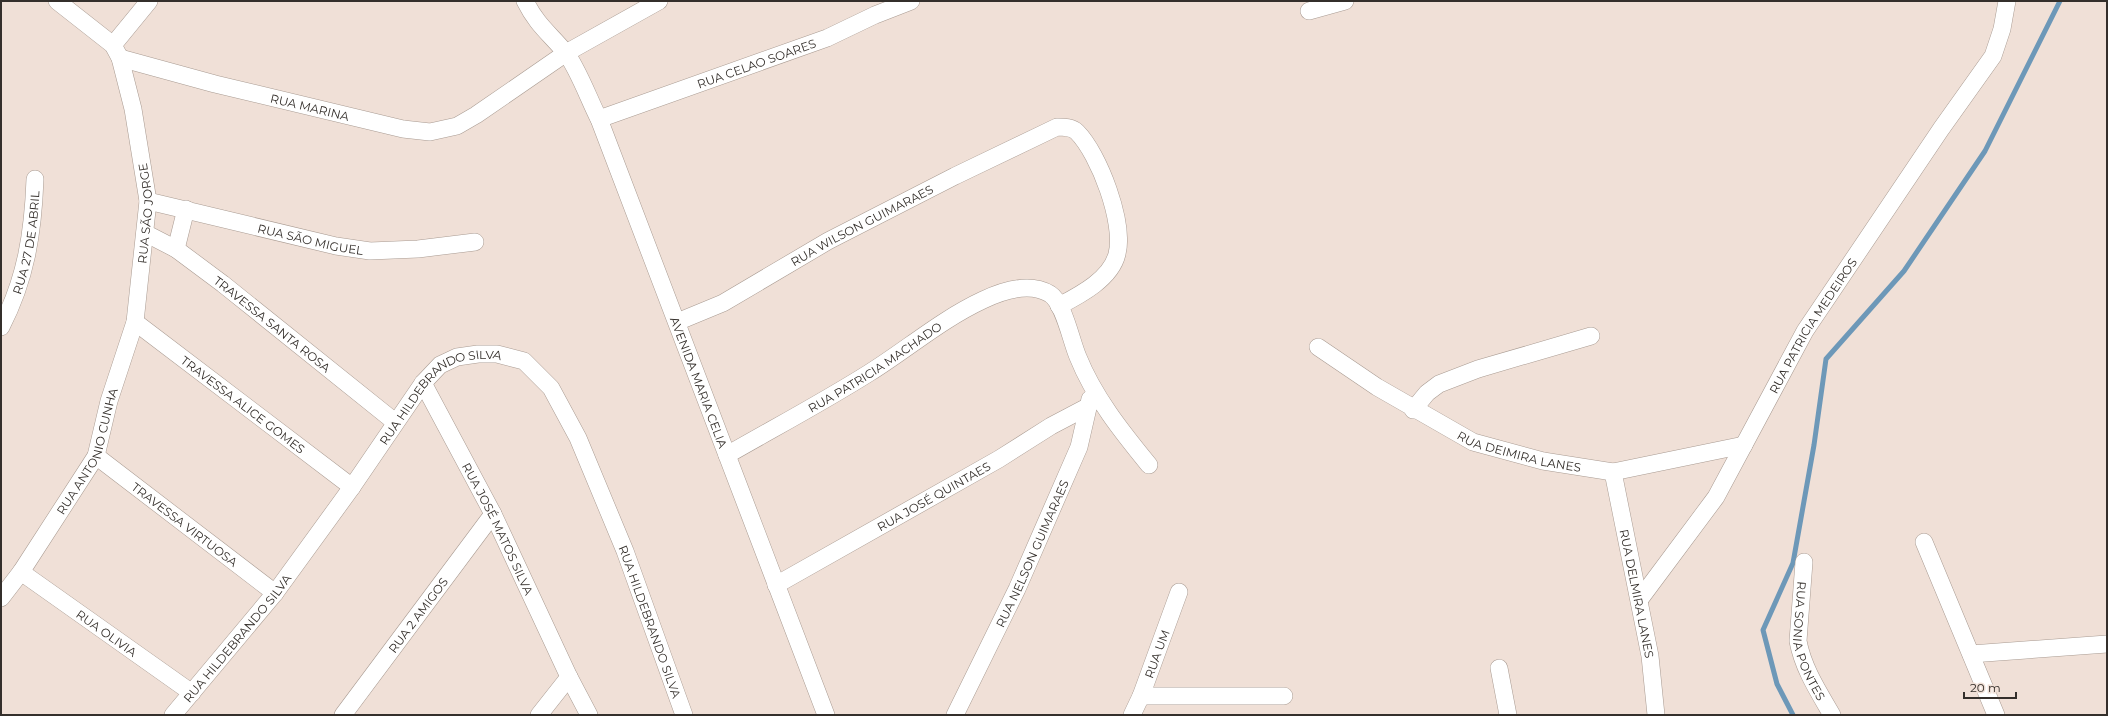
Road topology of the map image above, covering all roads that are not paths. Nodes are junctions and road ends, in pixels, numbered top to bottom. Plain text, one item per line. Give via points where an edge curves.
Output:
1 (57, 1) edge
2 (149, 1) edge
3 (525, 1) edge
4 (659, 1) edge
5 (911, 1) edge
6 (1345, 1) edge
7 (2007, 1) edge
8 (1309, 11) dead end
9 (117, 52) junction
10 (566, 53) junction
11 (599, 119) junction
12 (35, 179) dead end
13 (148, 201) junction
14 (186, 209) junction
15 (145, 233) junction
16 (475, 242) dead end
17 (176, 249) junction
18 (1059, 306) junction
19 (135, 322) junction
20 (677, 322) junction
21 (1, 327) edge
22 (1591, 336) dead end
23 (1318, 347) dead end
24 (423, 383) junction
25 (1092, 385) junction
26 (1089, 406) junction
27 (1414, 410) junction
28 (395, 422) junction
29 (1744, 445) junction
30 (727, 455) junction
31 (96, 456) junction
32 (1149, 465) dead end
33 (1613, 472) junction
34 (352, 486) junction
35 (494, 514) junction
36 (1924, 542) dead end
37 (1804, 562) dead end
38 (21, 572) junction
39 (776, 584) junction
40 (1179, 592) dead end
41 (275, 593) junction
42 (1, 598) edge
43 (1640, 600) junction
44 (2107, 644) edge
45 (1972, 654) junction
46 (1499, 668) dead end
47 (569, 677) junction
48 (192, 693) junction
49 (1141, 696) junction
50 (1284, 696) dead end
51 (173, 715) edge
52 (343, 715) edge
53 (539, 715) edge
54 (589, 715) edge
55 (684, 715) edge
56 (826, 715) edge
57 (955, 715) edge
58 (1132, 715) edge
59 (1508, 715) edge
60 (1656, 715) edge
61 (1832, 715) edge
62 (1996, 715) edge

1 - 9 street, RUA MARINA
2 - 9 street
3 - 10 street, AVENIDA MARIA CELIA via 537,22
4 - 10 street, RUA MARINA
5 - 11 street, RUA CELAO SOARES via 827,38
6 - 8 street
7 - 29 street, RUA PATRICIA MEDEIROS via 2002,29 1993,56 1805,332
9 - 10 street, RUA MARINA via 215,84 403,129 430,132 456,126 476,115
9 - 13 street, RUA SÃO JORGE via 133,110
10 - 11 street, AVENIDA MARIA CELIA
11 - 20 street, AVENIDA MARIA CELIA
12 - 21 street, RUA 27 DE ABRIL via 33,222 26,262 10,310
13 - 14 street, RUA SÃO MIGUEL
13 - 15 street, RUA SÃO JORGE
14 - 16 street, RUA SÃO MIGUEL via 336,246 370,251 418,249
14 - 17 street
15 - 17 street, TRAVESSA SANTA ROSA
15 - 19 street, RUA SÃO JORGE
17 - 28 street, TRAVESSA SANTA ROSA via 224,284
18 - 20 street, RUA WILSON GUIMARAES via 1087,289 1108,270 1117,254 1118,234 1115,211 1104,178 1088,148 1077,132 1057,127 828,241 723,302
18 - 25 street via 1078,358
18 - 30 street, RUA PATRICIA MACHADO via 1050,294 1025,288 983,300 868,374
19 - 31 street, RUA ANTONIO CUNHA via 109,401
19 - 34 street, TRAVESSA ALICE GOMES
20 - 30 street, AVENIDA MARIA CELIA
22 - 27 street via 1478,369 1439,384 1427,393
23 - 27 street, RUA DEIMIRA LANES
24 - 28 street, RUA HILDEBRANDO SILVA
24 - 35 street, RUA JOSÉ MATOS SILVA
24 - 55 street, RUA HILDEBRANDO SILVA via 440,365 458,357 497,354 524,361 551,388 578,438 625,551
25 - 26 street, RUA NELSON GUIMARAES
25 - 32 street via 1123,433
26 - 39 street, RUA JOSÉ QUINTAES
26 - 57 street, RUA NELSON GUIMARAES via 1076,454 1017,589
27 - 33 street, RUA DEIMIRA LANES via 1473,442 1543,461
28 - 34 street, RUA HILDEBRANDO SILVA
29 - 33 street, RUA DEIMIRA LANES
29 - 43 street, RUA PATRICIA MEDEIROS via 1716,497
30 - 39 street, AVENIDA MARIA CELIA
31 - 38 street, RUA ANTONIO CUNHA
31 - 41 street, TRAVESSA VIRTUOSA
33 - 43 street, RUA DELMIRA LANES
34 - 41 street, RUA HILDEBRANDO SILVA
35 - 47 street, RUA JOSÉ MATOS SILVA
35 - 52 street, RUA 2 AMIGOS
36 - 45 street via 1947,601
37 - 61 street, RUA SONIA PONTES via 1798,641 1800,653
38 - 42 street
38 - 48 street, RUA OLIVIA
39 - 56 street, AVENIDA MARIA CELIA
40 - 49 street, RUA UM
41 - 48 street, RUA HILDEBRANDO SILVA
43 - 60 street, RUA DELMIRA LANES via 1650,656
44 - 45 street
45 - 62 street
46 - 59 street
47 - 53 street
47 - 54 street, RUA JOSÉ MATOS SILVA
48 - 51 street, RUA HILDEBRANDO SILVA
49 - 50 street
49 - 58 street, RUA UM

